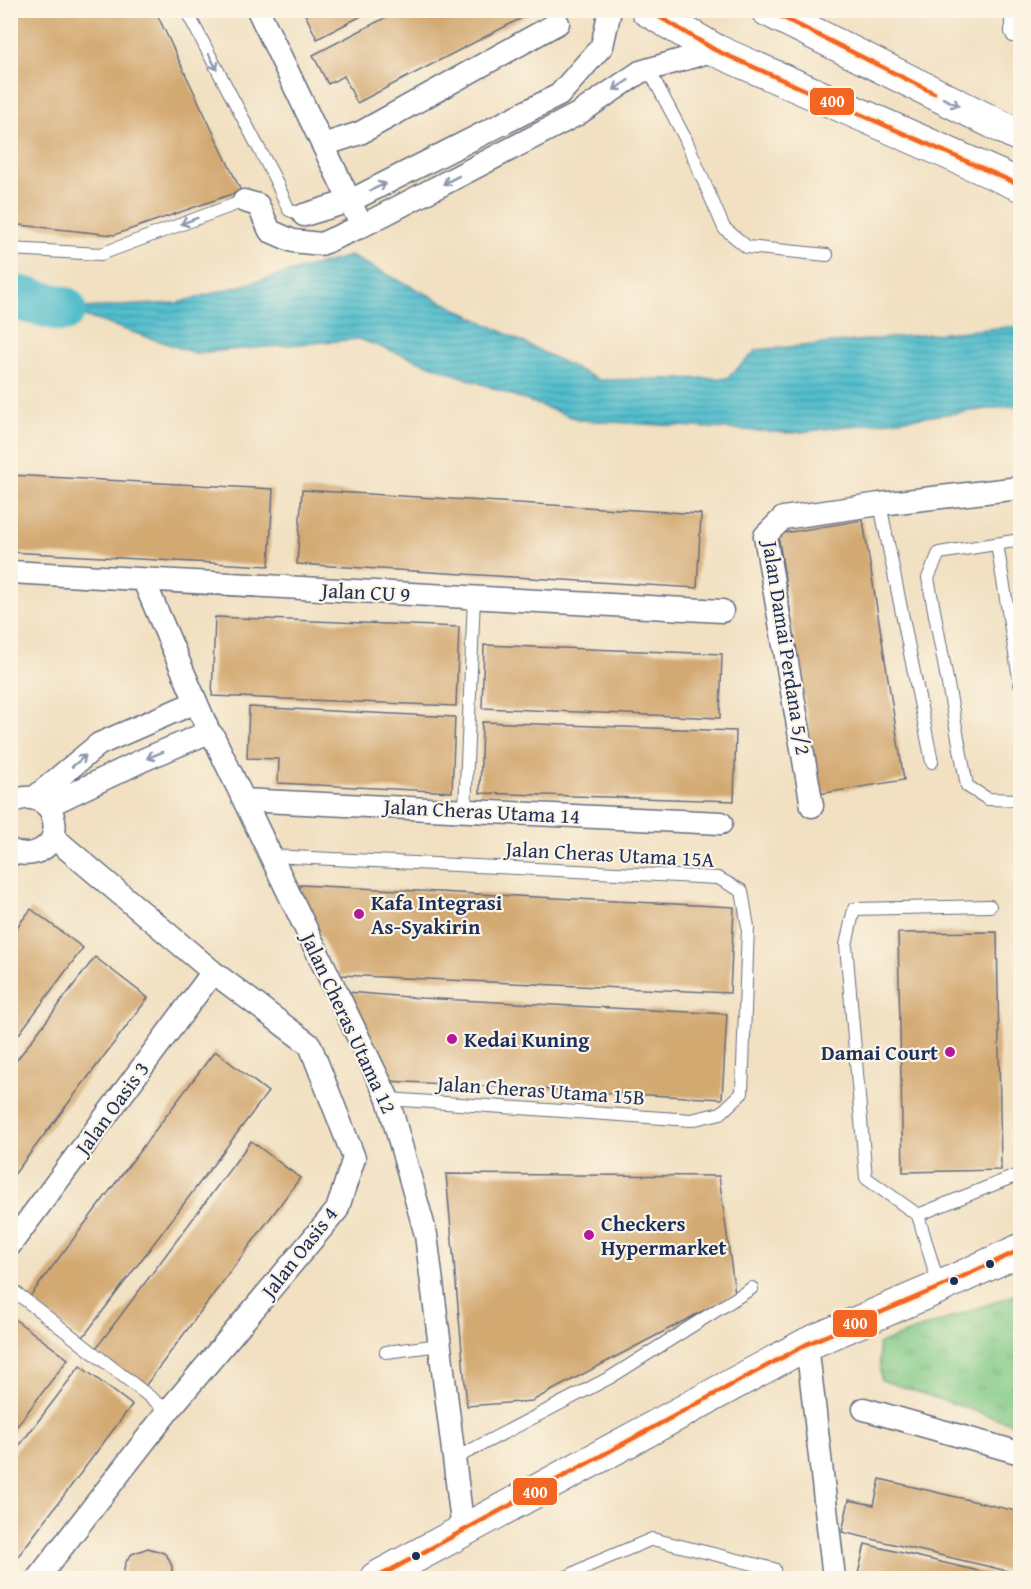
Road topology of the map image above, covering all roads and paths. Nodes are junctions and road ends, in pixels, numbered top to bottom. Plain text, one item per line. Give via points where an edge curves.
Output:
1 (186, 10) edge
2 (258, 10) edge
3 (610, 10) edge
4 (647, 10) edge
5 (767, 10) edge
6 (1011, 10) edge
7 (558, 23) dead end
8 (1020, 37) edge
9 (715, 50) junction
10 (649, 70) junction
11 (1020, 136) edge
12 (323, 145) junction
13 (1020, 185) edge
14 (244, 201) joint
15 (350, 201) junction
16 (304, 214) joint
17 (362, 226) junction
18 (10, 249) edge
19 (826, 255) dead end
20 (1020, 488) edge
21 (880, 504) junction
22 (1020, 540) edge
23 (998, 544) junction
24 (10, 572) edge
25 (144, 581) junction
26 (474, 598) junction
27 (722, 612) dead end
28 (1020, 684) edge
29 (196, 702) junction
30 (209, 732) junction
31 (932, 762) dead end
32 (24, 800) edge
33 (243, 800) junction
34 (1020, 800) edge
35 (812, 806) dead end
36 (465, 810) junction
37 (721, 823) dead end
38 (52, 837) junction
39 (271, 856) junction
40 (13, 857) edge
41 (990, 906) dead end
42 (213, 972) junction
43 (742, 1093) joint
44 (388, 1099) junction
45 (1020, 1174) edge
46 (918, 1215) junction
47 (10, 1245) edge
48 (1020, 1250) edge
49 (940, 1287) junction
50 (10, 1288) edge
51 (752, 1288) dead end
52 (807, 1344) junction
53 (440, 1345) junction
54 (387, 1352) dead end
55 (864, 1409) dead end
56 (168, 1411) junction
57 (1020, 1453) edge
58 (454, 1459) junction
59 (463, 1530) junction
60 (590, 1564) junction
61 (389, 1575) edge
62 (38, 1578) edge
63 (565, 1578) edge
64 (592, 1578) edge
65 (775, 1578) edge
66 (834, 1578) edge

1 -> 16 lane via 289,210
2 - 12 street
15 -> 3 street via 559,95 602,46
4 - 9 street
5 -> 11 street
6 - 8 lane via 1011,32
7 - 12 street via 360,132
9 - 10 street
9 - 13 street
10 -> 17 street via 640,72 578,114
10 - 19 lane via 685,138 724,228 747,247
12 - 15 street
14 - 17 street via 258,205 270,231 293,242 321,244
14 -> 18 lane via 101,254
15 - 16 street
15 - 17 street
20 - 21 street, Jalan Damai Perdana 5/2
21 - 31 lane
21 - 35 street, Jalan Damai Perdana 5/2 via 783,518 765,536
22 - 23 lane
23 - 28 lane
23 - 34 lane via 939,553 928,578 967,786 988,799
24 - 25 street, Jalan CU 9
25 - 26 street, Jalan CU 9
25 - 29 street, Jalan Cheras Utama 12
26 - 27 street, Jalan CU 9
26 - 36 lane
29 - 30 street, Jalan Cheras Utama 12
32 -> 29 street via 99,744
30 -> 32 street
30 - 33 street, Jalan Cheras Utama 12
32 - 38 street via 54,821
33 - 36 street, Jalan Cheras Utama 14
33 - 39 street, Jalan Cheras Utama 12
36 - 37 street, Jalan Cheras Utama 14
38 - 40 street via 45,848 33,855
38 - 42 street, Jalan Oasis 4
39 - 43 lane, Jalan Cheras Utama 15A via 718,878 742,891 748,927
39 - 44 street, Jalan Cheras Utama 12
41 - 46 lane via 854,909 846,945 866,1178
42 - 47 street, Jalan Oasis 3
42 - 56 street, Jalan Oasis 4 via 310,1045 354,1158 337,1210
43 - 44 lane, Jalan Cheras Utama 15B via 721,1113 691,1120
44 - 53 street, Jalan Cheras Utama 12 via 426,1235
45 - 46 lane
46 - 49 lane
48 - 49 street
49 - 52 street
50 - 56 lane
51 - 58 lane via 611,1377
52 - 59 street
52 - 66 street
53 - 54 lane
53 - 58 street, Jalan Cheras Utama 12
55 - 57 street
56 - 62 street, Jalan Oasis 4
58 - 59 street, Jalan Cheras Utama 12
59 - 61 street
60 - 63 lane
60 - 64 lane
60 - 65 lane via 652,1539 774,1569

